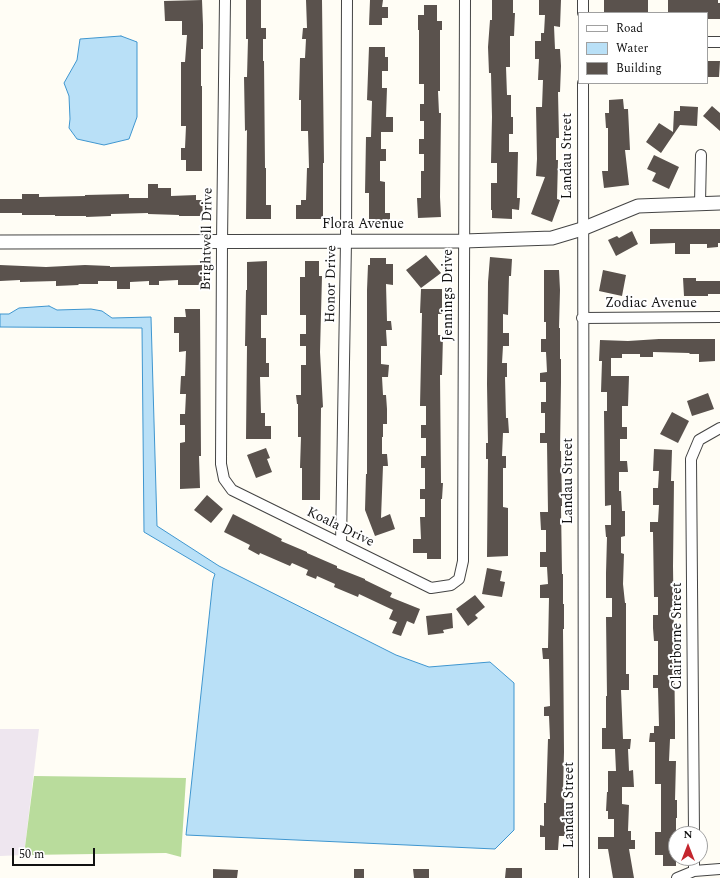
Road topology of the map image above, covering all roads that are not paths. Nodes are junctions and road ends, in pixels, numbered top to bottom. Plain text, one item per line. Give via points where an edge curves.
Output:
1 (225, 0) edge
2 (347, 0) edge
3 (465, 0) edge
4 (583, 0) edge
5 (583, 12) edge
6 (708, 42) edge
7 (720, 42) edge
8 (583, 84) edge
9 (701, 155) dead end
10 (700, 203) junction
11 (720, 203) edge
12 (582, 229) junction
13 (346, 241) junction
14 (464, 241) junction
15 (0, 242) edge
16 (222, 242) junction
17 (720, 317) edge
18 (582, 318) junction
19 (720, 428) edge
20 (224, 479) joint
21 (341, 544) junction
22 (451, 586) joint
23 (694, 826) edge
24 (694, 866) edge
25 (720, 869) edge
26 (694, 871) junction
27 (584, 878) edge
28 (677, 878) edge

1 - 16 street, Brightwell Drive
2 - 13 street, Honor Drive
3 - 14 street, Jennings Drive
4 - 5 street
6 - 7 street
8 - 12 street, Landau Street
9 - 10 street
10 - 11 street, Flora Avenue
10 - 12 street, Flora Avenue via 638,206
12 - 14 street, Flora Avenue via 552,238
12 - 18 street, Landau Street
13 - 14 street, Flora Avenue
13 - 16 street, Flora Avenue
13 - 21 street, Honor Drive
14 - 22 street, Jennings Drive via 463,561 459,578
15 - 16 street, Flora Avenue
16 - 20 street, Brightwell Drive via 221,464
17 - 18 street, Zodiac Avenue
18 - 27 street, Landau Street
19 - 23 street, Clairborne Street via 699,440 691,459
20 - 21 street, Koala Drive via 232,490
21 - 22 street, Koala Drive via 431,588
24 - 26 street
25 - 26 street
26 - 28 street

